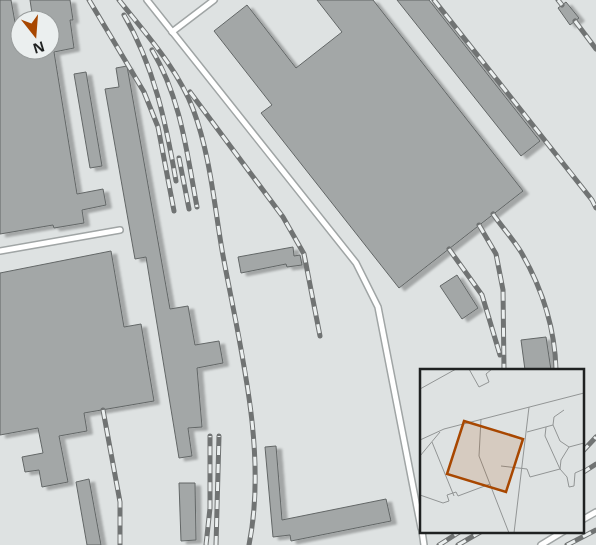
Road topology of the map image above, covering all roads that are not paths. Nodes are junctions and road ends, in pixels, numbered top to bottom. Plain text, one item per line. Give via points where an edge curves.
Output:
1 (147, 0) edge
2 (214, 0) edge
3 (172, 32) junction
4 (120, 230) dead end
5 (0, 252) edge
6 (596, 512) edge
7 (584, 519) edge
8 (420, 525) edge
9 (421, 532) edge
10 (562, 532) edge
11 (424, 545) edge
12 (541, 545) edge

1 - 3 lane
2 - 3 lane
3 - 8 lane via 356,263 378,307
4 - 5 lane
6 - 7 lane
9 - 11 lane
10 - 12 lane

